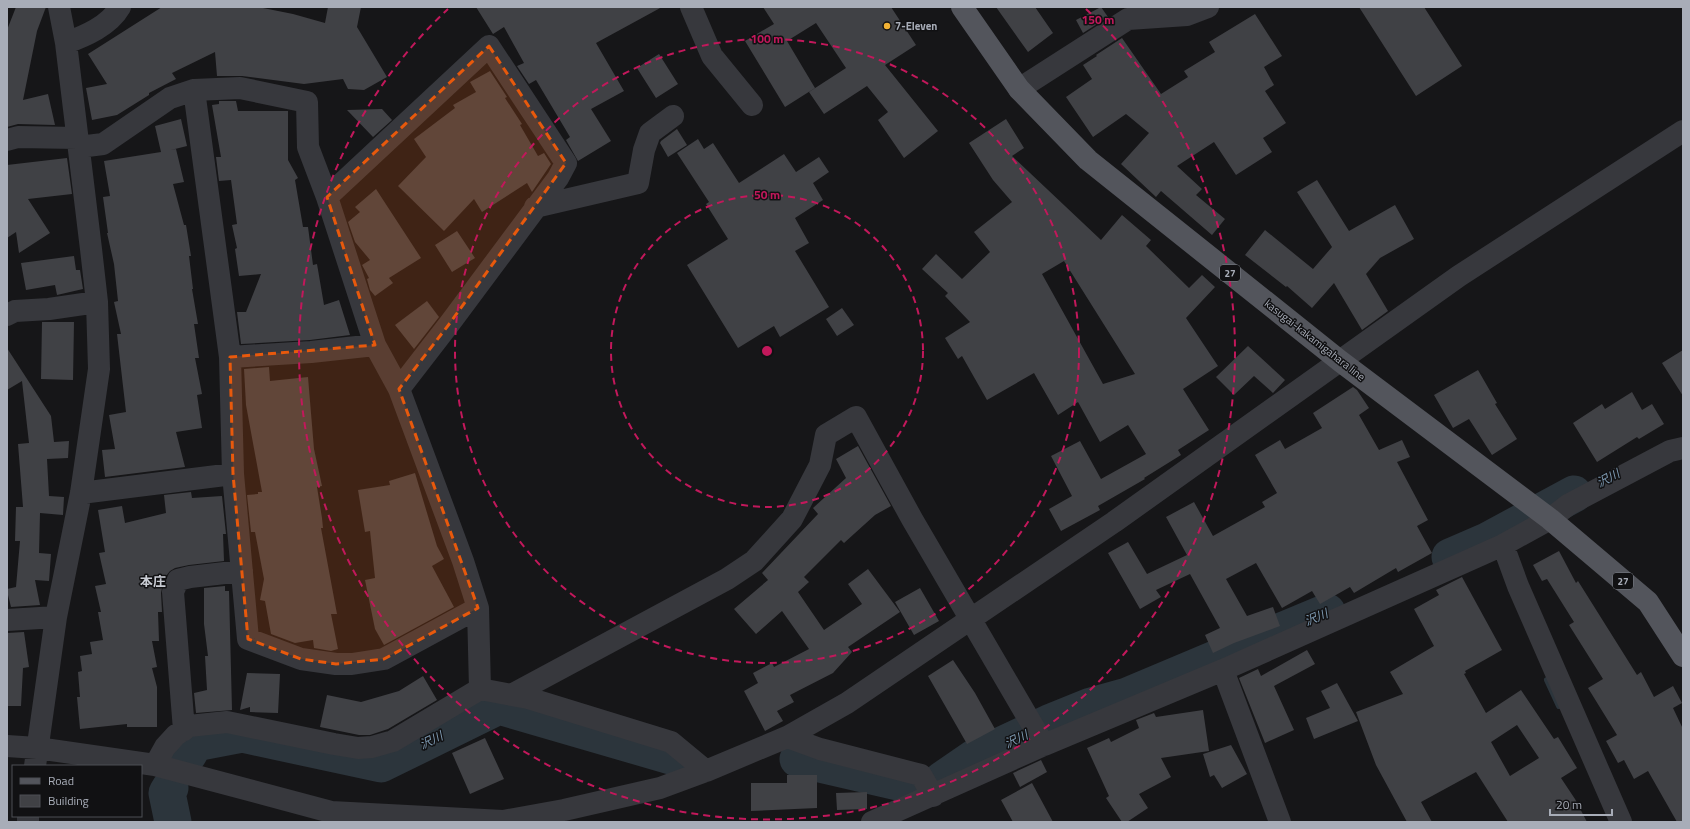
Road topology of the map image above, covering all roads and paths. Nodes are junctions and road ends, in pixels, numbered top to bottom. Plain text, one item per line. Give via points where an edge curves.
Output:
1 (59, 7) edge
2 (120, 7) edge
3 (691, 7) edge
4 (962, 7) edge
5 (1208, 7) edge
6 (66, 43) junction
7 (1020, 89) junction
8 (194, 90) junction
9 (752, 105) dead end
10 (673, 116) dead end
11 (1683, 131) edge
12 (7, 140) edge
13 (78, 143) junction
14 (327, 197) junction
15 (535, 207) junction
16 (97, 302) junction
17 (7, 315) edge
18 (375, 345) junction
19 (230, 357) junction
20 (1340, 361) junction
21 (399, 389) junction
22 (1683, 448) edge
23 (233, 474) junction
24 (81, 493) junction
25 (1550, 519) junction
26 (1503, 545) junction
27 (242, 571) junction
28 (478, 608) junction
29 (56, 618) junction
30 (971, 619) junction
31 (7, 620) edge
32 (1683, 656) edge
33 (1223, 670) junction
34 (480, 689) junction
35 (511, 696) junction
36 (184, 730) junction
37 (787, 737) junction
38 (7, 746) edge
39 (1044, 746) junction
40 (36, 757) edge
41 (155, 765) junction
42 (706, 771) junction
43 (933, 796) junction
44 (872, 822) edge
45 (1280, 822) edge
46 (1621, 822) edge

1 - 6 street
2 - 6 street via 115,15 87,35
3 - 9 street via 712,56
4 - 7 main road, kasugai-kakamigahara line / 27
5 - 7 street via 1187,15 1128,19
6 - 13 street
7 - 20 main road, kasugai-kakamigahara line / 27 via 1088,160
8 - 13 street via 170,98 103,144
8 - 14 street via 240,88 307,102 308,146
8 - 19 street
10 - 15 street via 650,133 638,183
11 - 20 street via 1459,276
12 - 13 street via 18,137
13 - 16 street
14 - 15 street via 490,46 566,163 558,178
14 - 18 street
15 - 21 street
16 - 17 street
16 - 24 street via 99,369
18 - 19 street
18 - 21 street
19 - 23 street
20 - 25 main road, kasugai-kakamigahara line / 27
20 - 30 street via 1114,522
21 - 28 street
22 - 25 street via 1670,451 1568,505
23 - 24 street
23 - 27 street
24 - 29 street
25 - 26 street
25 - 32 main road, kasugai-kakamigahara line / 27 via 1648,602
26 - 33 street
26 - 46 street via 1518,586
27 - 28 street via 248,639 301,659 336,664 384,659
27 - 36 street via 190,576 178,580 173,592
28 - 34 street
29 - 31 street
29 - 40 street
30 - 35 street via 856,417 826,435 820,465 792,519 754,561 727,580
30 - 37 street via 847,703
30 - 39 street
33 - 39 street
33 - 45 street
34 - 35 street
34 - 36 street via 392,741 372,747 358,748 334,744 227,722 189,726
35 - 42 street via 528,698 671,742
36 - 41 street via 165,747
37 - 42 street
37 - 43 street via 820,749 921,775
38 - 40 street
39 - 43 street
40 - 41 street
41 - 42 street via 331,812 503,821 616,799 660,788
43 - 44 street

